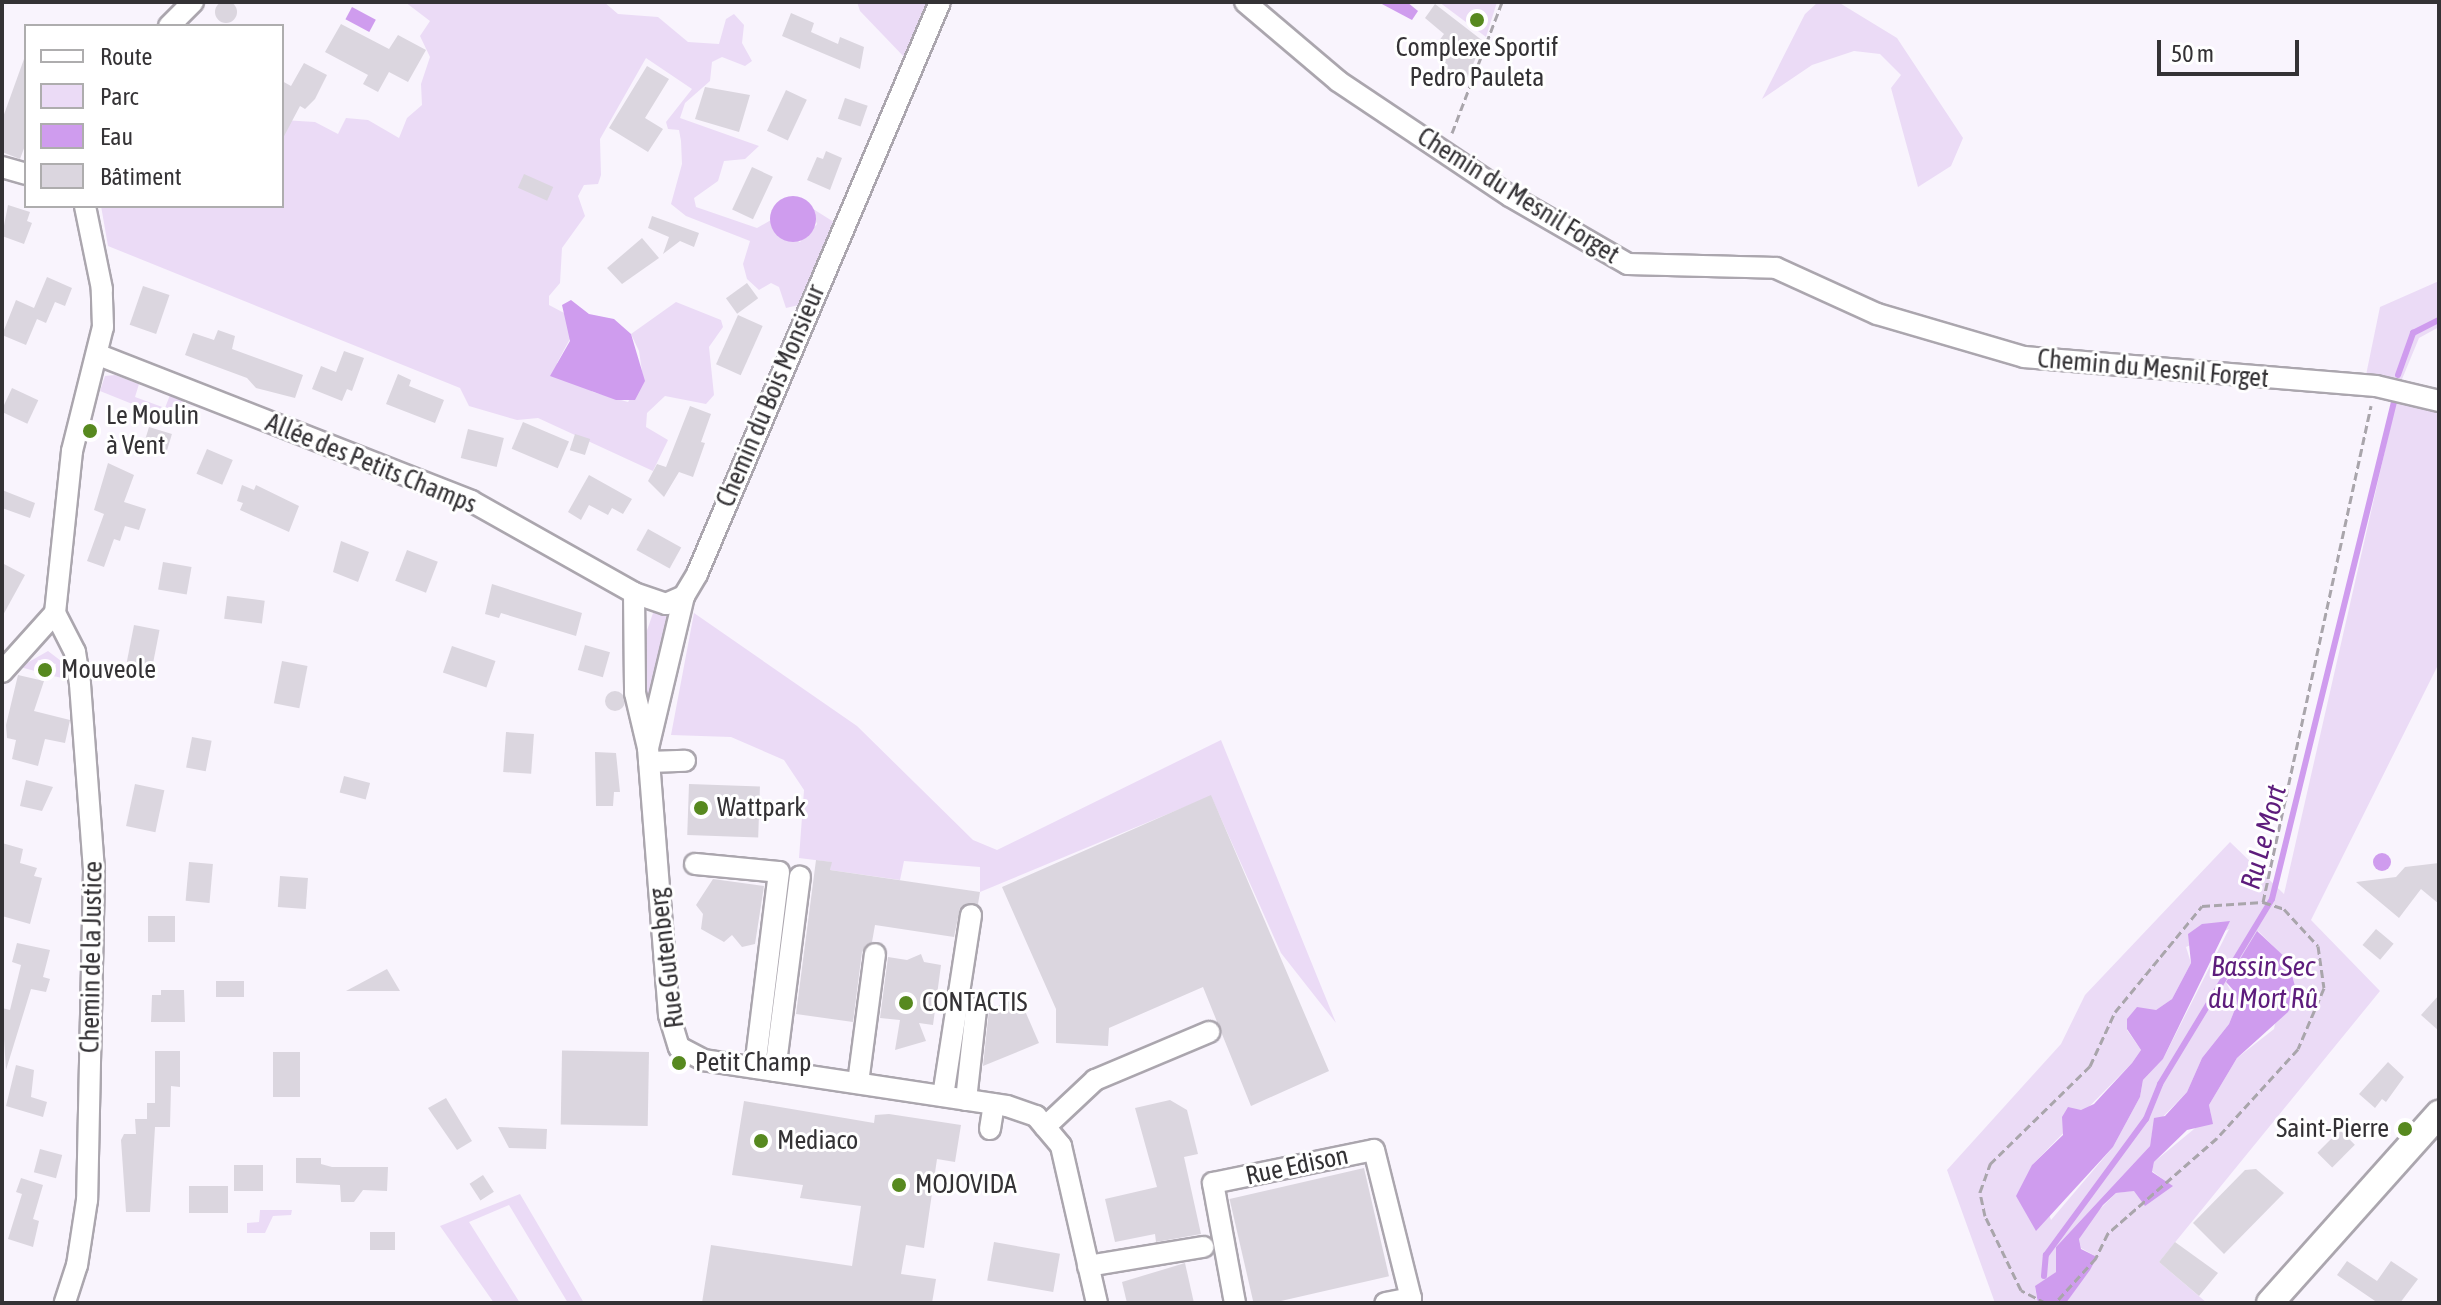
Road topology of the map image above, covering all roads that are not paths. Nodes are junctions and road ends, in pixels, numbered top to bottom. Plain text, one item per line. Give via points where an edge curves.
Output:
1 (193, 2) edge
2 (940, 2) edge
3 (1245, 2) edge
4 (171, 24) edge
5 (2, 167) edge
6 (24, 173) edge
7 (85, 208) edge
8 (99, 355) junction
9 (2439, 401) edge
10 (634, 593) junction
11 (684, 596) junction
12 (55, 613) junction
13 (2, 672) edge
14 (648, 755) junction
15 (685, 761) dead end
16 (695, 864) dead end
17 (800, 877) dead end
18 (971, 915) dead end
19 (875, 954) dead end
20 (976, 1009) dead end
21 (1209, 1032) dead end
22 (765, 1069) junction
23 (858, 1083) junction
24 (943, 1096) junction
25 (966, 1100) junction
26 (994, 1104) junction
27 (2439, 1114) edge
28 (1045, 1127) junction
29 (990, 1129) dead end
30 (1203, 1247) dead end
31 (1088, 1266) junction
32 (65, 1303) edge
33 (1097, 1303) edge
34 (1235, 1303) edge
35 (1385, 1303) edge
36 (2270, 1303) edge

1 - 4 street
2 - 11 street, Chemin du Bois Monsieur
3 - 9 street, Chemin du Mesnil Forget via 1338,81 1628,264 1647,269 1776,268 1877,314 2024,357 2376,386
5 - 6 street
7 - 8 street via 104,305
8 - 10 street, Allée des Petits Champs via 471,501
8 - 12 street via 72,451
10 - 11 street via 666,604
10 - 14 street via 635,693
11 - 14 street, Rue Gutenberg
12 - 13 street
12 - 32 street, Chemin de la Justice via 75,652 80,684 94,871 87,1200 80,1253
14 - 15 street
14 - 22 street, Rue Gutenberg via 669,1015 679,1047 718,1072
16 - 22 street via 779,872
17 - 22 street
18 - 24 street
19 - 23 street
20 - 25 street
21 - 28 street via 1095,1080
22 - 23 street, Rue Gutenberg via 808,1085
23 - 24 street, Rue Gutenberg
24 - 25 street, Rue Gutenberg
25 - 26 street, Rue Gutenberg
26 - 28 street, Rue Gutenberg via 1036,1116
26 - 29 street
27 - 36 main road
28 - 31 street via 1061,1146
30 - 31 street
31 - 33 street
34 - 35 street, Rue Edison via 1213,1183 1374,1150 1411,1298

